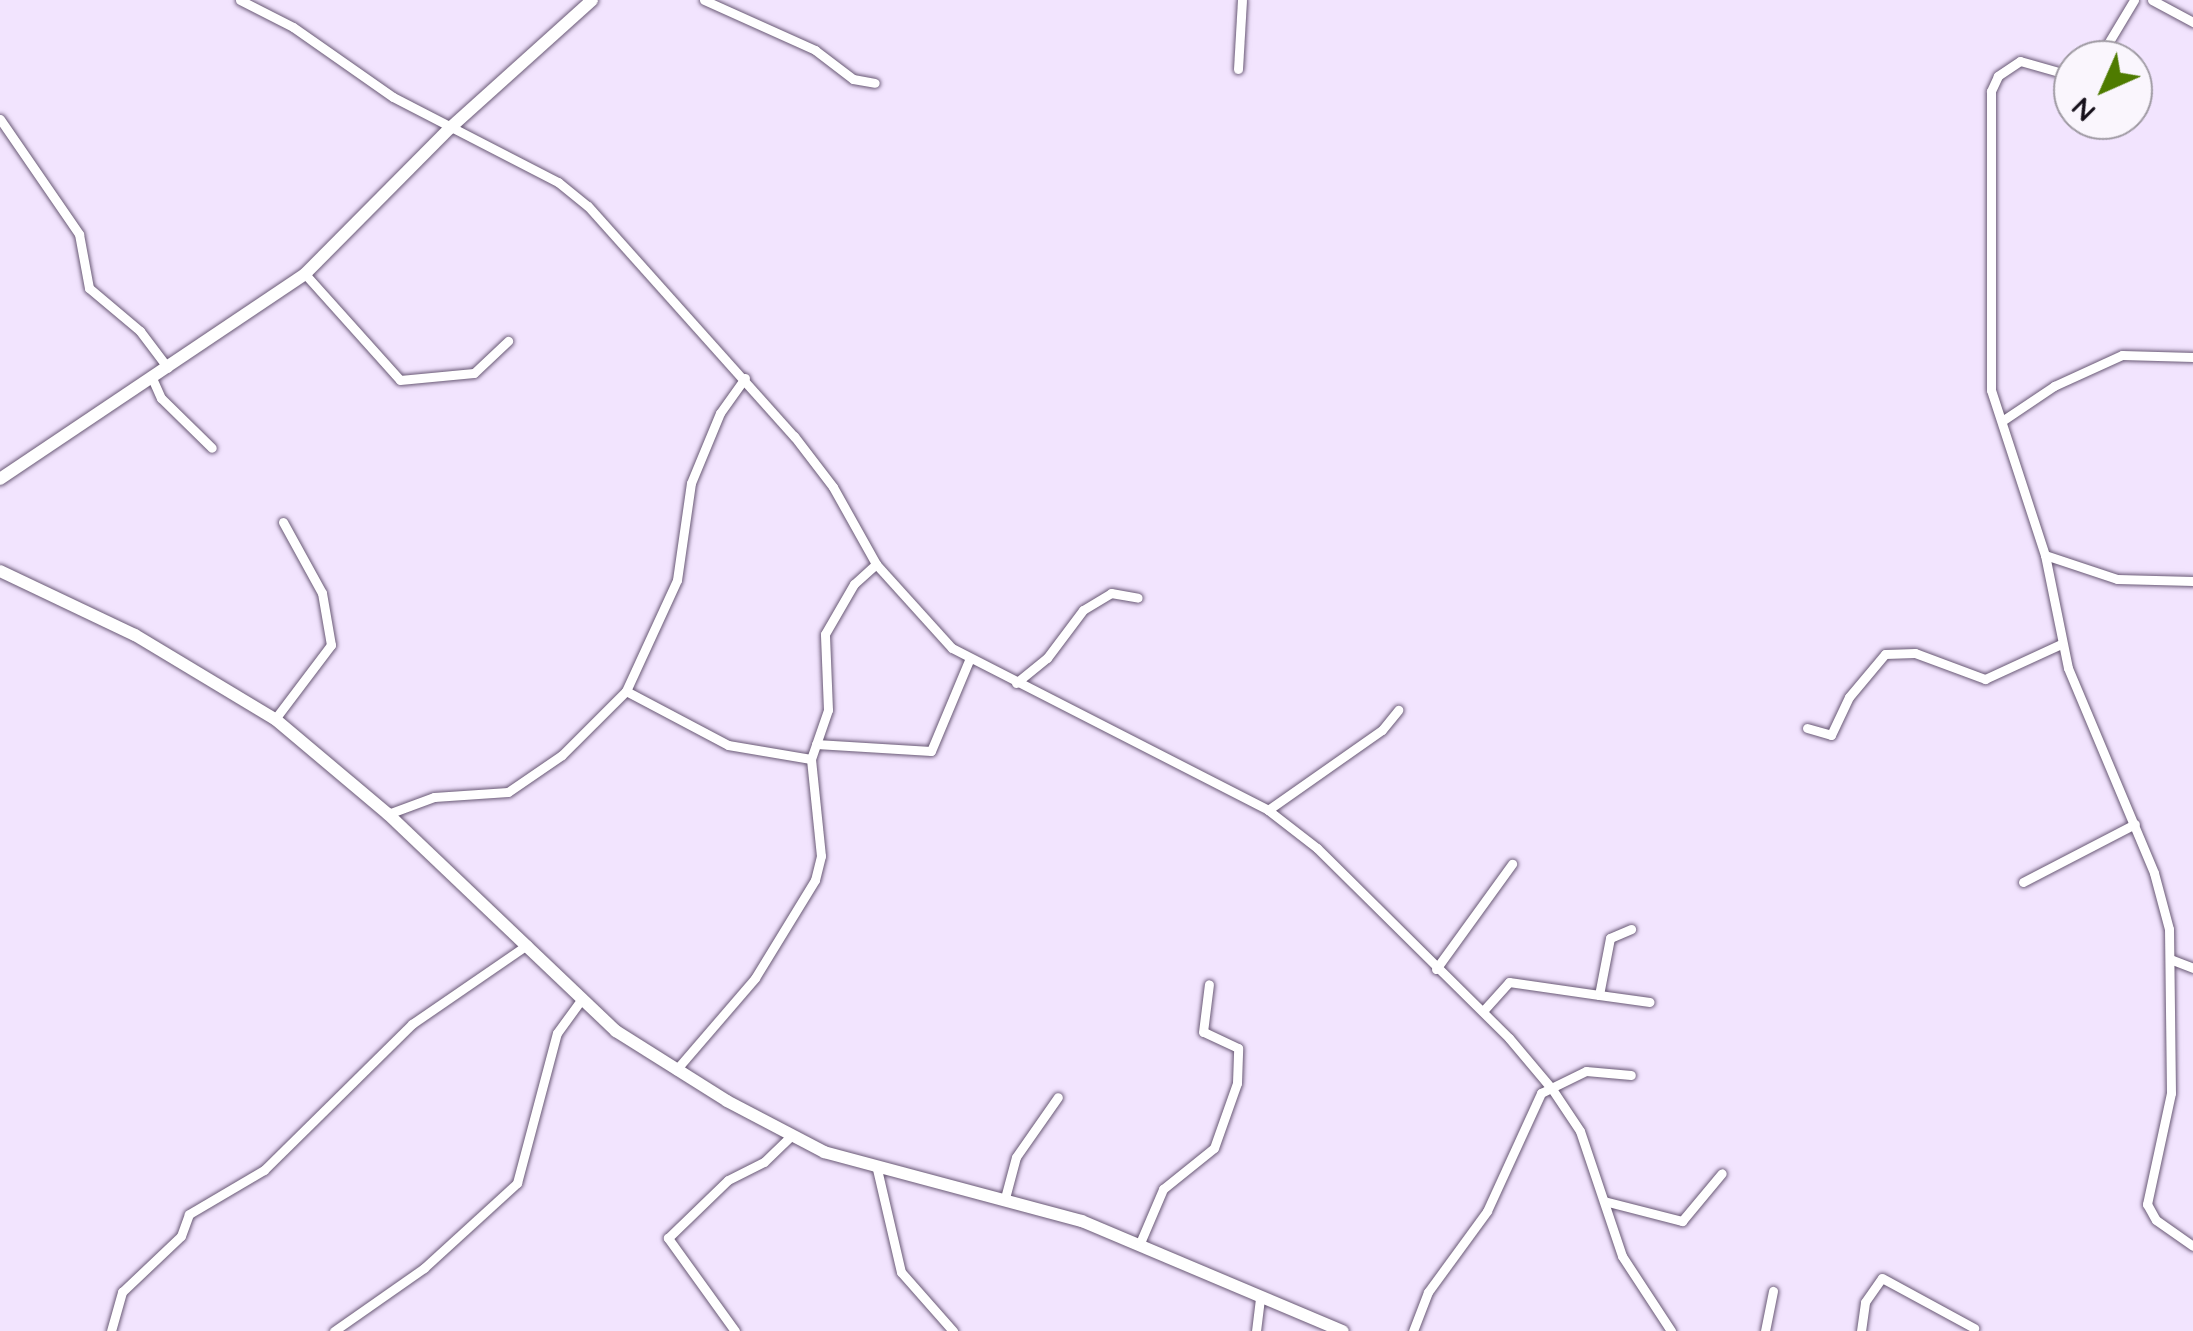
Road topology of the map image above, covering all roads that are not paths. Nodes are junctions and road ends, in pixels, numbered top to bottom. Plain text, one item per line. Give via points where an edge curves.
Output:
1 (240, 0) edge
2 (591, 0) edge
3 (704, 0) edge
4 (1242, 0) edge
5 (2134, 0) edge
6 (2152, 0) edge
7 (2193, 22) edge
8 (2110, 40) edge
9 (1238, 69) dead end
10 (2053, 70) edge
11 (875, 83) dead end
12 (0, 119) edge
13 (450, 128) junction
14 (305, 274) junction
15 (508, 341) dead end
16 (2193, 357) edge
17 (168, 368) junction
18 (152, 378) junction
19 (745, 378) junction
20 (2002, 421) junction
21 (212, 448) dead end
22 (0, 479) edge
23 (283, 522) dead end
24 (2046, 555) junction
25 (876, 564) junction
26 (0, 572) edge
27 (2193, 581) edge
28 (1138, 598) dead end
29 (2061, 644) junction
30 (969, 660) junction
31 (1016, 682) junction
32 (626, 691) junction
33 (1398, 710) dead end
34 (275, 719) junction
35 (1806, 728) dead end
36 (816, 744) junction
37 (811, 759) junction
38 (1268, 810) junction
39 (388, 814) junction
40 (2135, 824) junction
41 (1512, 864) dead end
42 (2023, 882) dead end
43 (1630, 929) dead end
44 (526, 945) junction
45 (2170, 959) junction
46 (2193, 968) edge
47 (1436, 969) junction
48 (1210, 984) dead end
49 (1599, 995) junction
50 (581, 1000) junction
51 (1650, 1002) dead end
52 (1483, 1011) junction
53 (676, 1070) junction
54 (1630, 1075) dead end
55 (1552, 1090) junction
56 (1058, 1097) dead end
57 (791, 1136) junction
58 (877, 1168) junction
59 (1722, 1173) dead end
60 (1005, 1198) junction
61 (1604, 1201) junction
62 (1140, 1244) junction
63 (2193, 1246) edge
64 (1773, 1290) dead end
65 (1260, 1296) junction
66 (1659, 1316) junction
67 (1974, 1328) dead end
68 (110, 1331) edge
69 (334, 1331) edge
70 (735, 1331) edge
71 (953, 1331) edge
72 (1256, 1331) edge
73 (1343, 1331) edge
74 (1413, 1331) edge
75 (1652, 1331) edge
76 (1671, 1331) edge
77 (1765, 1331) edge
78 (1861, 1331) edge

1 - 13 street
2 - 13 street
3 - 11 street via 816,50 854,80
4 - 9 street
5 - 8 street
6 - 7 street
10 - 20 street via 2020,61 1998,76 1991,91 1988,360
12 - 17 street via 79,234 88,288 140,331
13 - 14 street
13 - 19 street via 558,182 588,206
14 - 15 street via 400,380 474,373
14 - 17 street
16 - 20 street via 2122,355 2054,386
17 - 18 street
18 - 21 street via 160,398
18 - 22 street
19 - 25 street via 825,475
19 - 32 street via 720,412 692,483 677,580
20 - 24 street
23 - 34 street via 322,593 331,644
24 - 27 street via 2117,579
24 - 29 street
25 - 30 street via 904,602
25 - 36 street via 829,621 828,710
26 - 34 street via 135,636
28 - 31 street via 1111,593 1083,610 1047,658
29 - 35 street via 1985,678 1914,653 1885,654 1849,698 1831,734
29 - 40 street
30 - 31 street
30 - 36 street via 932,751
31 - 38 street
32 - 37 street via 728,745
32 - 39 street via 562,755 508,792 434,797
33 - 38 street via 1382,730
34 - 39 street
36 - 37 street
37 - 53 street via 821,856 815,880 755,978
38 - 47 street via 1317,848
39 - 44 street
40 - 42 street
40 - 45 street via 2164,910
41 - 47 street
43 - 49 street via 1610,938
44 - 50 street
44 - 68 street via 412,1024 264,1170 189,1214 182,1236 122,1292
45 - 46 street
45 - 63 street via 2171,1094 2148,1204 2156,1220
47 - 52 street
48 - 62 street via 1203,1032 1238,1048 1237,1082 1214,1148 1163,1189
49 - 51 street
49 - 52 street via 1509,982
50 - 53 street
50 - 69 street via 556,1032 517,1182 424,1268
52 - 55 street
53 - 57 street
54 - 55 street via 1586,1071
55 - 61 street via 1580,1132
55 - 74 street via 1537,1100 1487,1211 1428,1292
56 - 60 street via 1016,1157
57 - 58 street
57 - 70 street via 773,1156 728,1180 668,1238
58 - 60 street
58 - 71 street via 901,1272
59 - 61 street via 1682,1221
60 - 62 street
61 - 66 street via 1622,1256
62 - 65 street
64 - 77 street
65 - 72 street
65 - 73 street
66 - 75 street
66 - 76 street
67 - 78 street via 1882,1278 1864,1302

